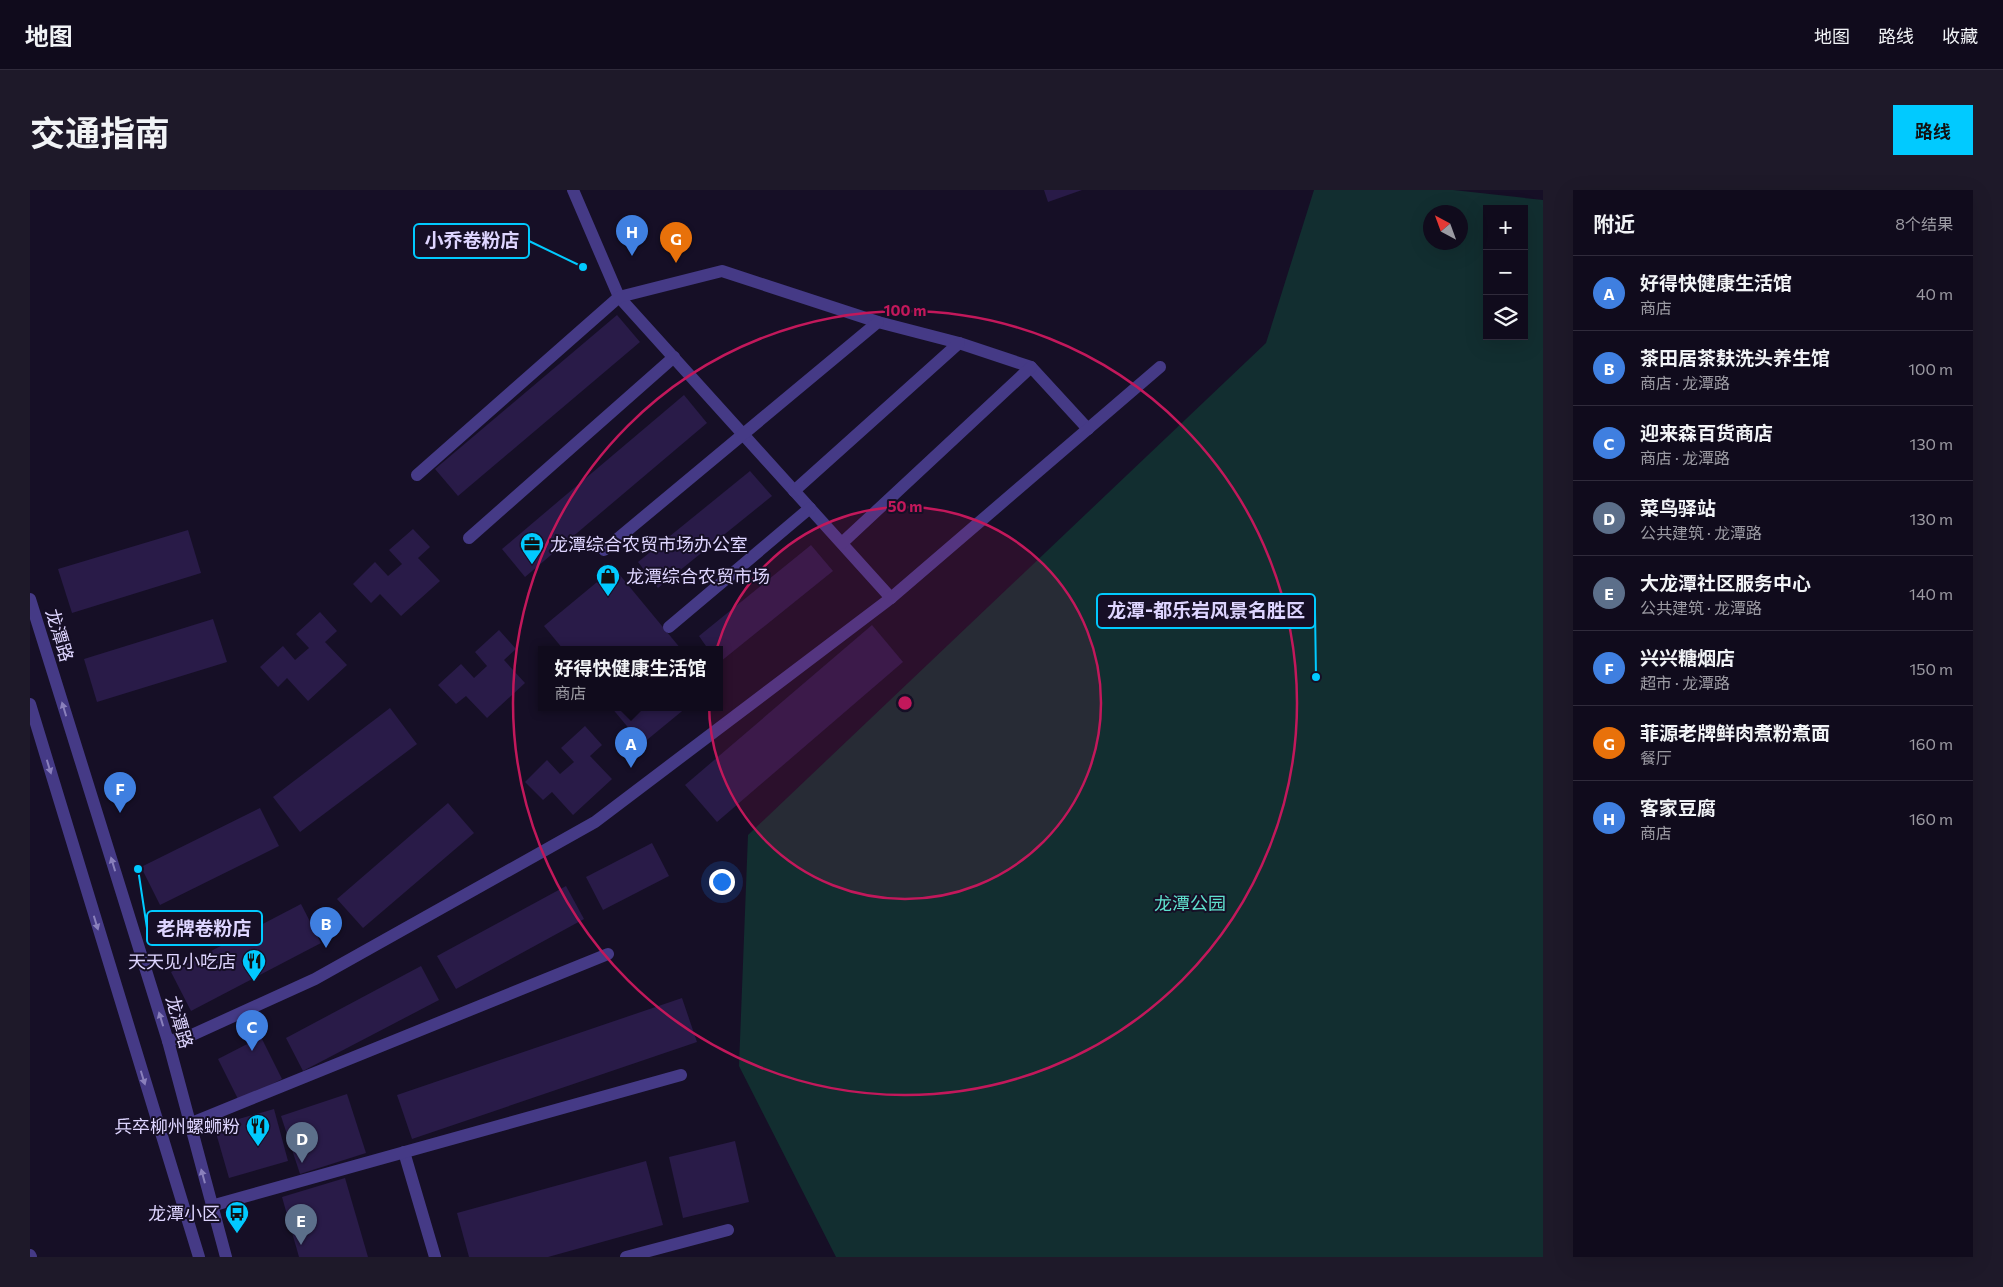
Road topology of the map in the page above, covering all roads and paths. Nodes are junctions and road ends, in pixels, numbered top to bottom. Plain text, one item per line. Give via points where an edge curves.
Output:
1 (573, 190) edge
2 (619, 297) junction
3 (878, 322) junction
4 (959, 343) junction
5 (674, 357) junction
6 (1030, 366) junction
7 (1160, 367) dead end
8 (1088, 429) junction
9 (744, 434) junction
10 (417, 475) dead end
11 (794, 491) junction
12 (810, 508) junction
13 (469, 538) dead end
14 (842, 543) junction
15 (604, 550) dead end
16 (891, 598) junction
17 (30, 599) edge
18 (669, 628) dead end
19 (30, 704) edge
20 (608, 954) dead end
21 (168, 1041) junction
22 (681, 1075) dead end
23 (190, 1124) junction
24 (404, 1152) junction
25 (211, 1206) junction
26 (728, 1230) dead end
27 (199, 1257) edge
28 (226, 1257) edge
29 (435, 1257) edge
30 (626, 1257) edge

1 - 2 street
2 - 3 street via 722,272
2 - 5 street
2 - 10 street
3 - 4 street
3 - 9 street
4 - 6 street
4 - 11 street
5 - 9 street
5 - 13 street
6 - 8 street
6 - 14 street
7 - 8 street
8 - 16 street
9 - 11 street
9 - 15 street
11 - 12 street
12 - 14 street
12 - 18 street
14 - 16 street
16 - 21 street via 595,822 316,979 192,1036
21 -> 17 street, 龙潭路
19 -> 27 street
20 - 23 street
21 - 23 street, 龙潭路
22 - 24 street
25 -> 23 street, 龙潭路
24 - 25 street
24 - 29 street
25 - 28 street, 龙潭路
26 - 30 street

